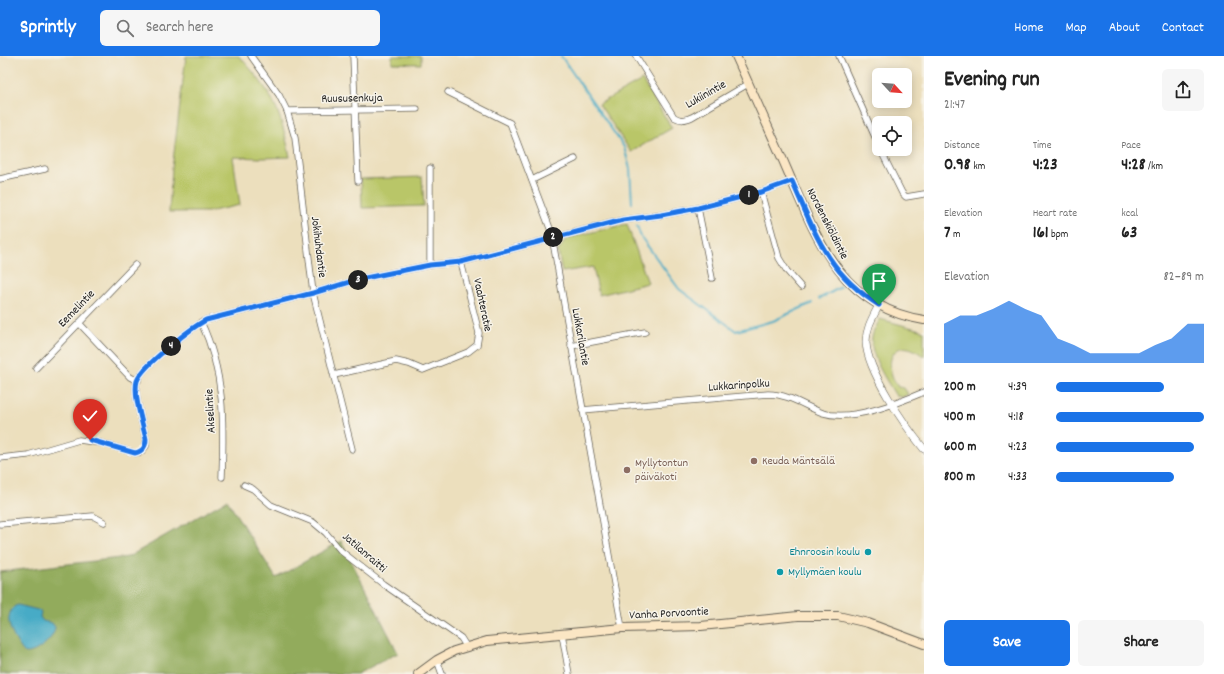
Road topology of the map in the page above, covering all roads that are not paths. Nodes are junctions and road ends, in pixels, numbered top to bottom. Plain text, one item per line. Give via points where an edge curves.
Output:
1 (251, 56) edge
2 (353, 56) edge
3 (636, 56) edge
4 (736, 56) edge
5 (839, 56) edge
6 (748, 84) junction
7 (448, 92) dead end
8 (355, 109) junction
9 (417, 109) dead end
10 (288, 111) junction
11 (872, 130) edge
12 (884, 156) edge
13 (575, 159) dead end
14 (430, 168) dead end
15 (45, 169) dead end
16 (0, 179) edge
17 (532, 180) junction
18 (358, 181) dead end
19 (792, 181) junction
20 (761, 192) junction
21 (924, 194) edge
22 (698, 208) junction
23 (552, 237) junction
24 (461, 262) junction
25 (135, 265) dead end
26 (430, 265) junction
27 (712, 278) dead end
28 (801, 287) dead end
29 (313, 293) junction
30 (879, 305) junction
31 (924, 320) edge
32 (201, 322) junction
33 (79, 323) junction
34 (645, 332) dead end
35 (571, 346) junction
36 (36, 368) dead end
37 (334, 375) junction
38 (138, 381) junction
39 (924, 392) edge
40 (894, 405) junction
41 (582, 410) junction
42 (352, 449) dead end
43 (924, 449) edge
44 (0, 458) edge
45 (222, 477) dead end
46 (244, 485) dead end
47 (104, 522) dead end
48 (0, 524) edge
49 (622, 628) junction
50 (562, 634) junction
51 (924, 644) edge
52 (466, 646) junction
53 (438, 660) junction
54 (418, 674) edge
55 (442, 674) edge
56 (568, 674) edge

1 - 10 street, Jokihuhdantie via 272,83
2 - 8 street
3 - 6 street, Lukiinintie via 674,117 680,120 692,117
4 - 6 main road, Nordenskiöldintie
5 - 11 street
6 - 19 main road, Nordenskiöldintie
7 - 17 street, Lukkarilantie via 510,124
8 - 9 street, Ruususenkuja
8 - 10 street, Ruususenkuja
8 - 18 street
10 - 29 street, Jokihuhdantie via 295,138
12 - 21 street via 906,197
13 - 17 street
14 - 26 street
15 - 16 street
17 - 23 street, Lukkarilantie
19 - 20 street
19 - 30 main road, Nordenskiöldintie via 812,227 836,268 864,296
20 - 22 street
20 - 28 street via 779,258
22 - 23 street via 623,220
22 - 27 street
23 - 24 street
23 - 35 street, Lukkarilantie
24 - 26 street
24 - 37 street, Vaahteratie via 479,333 477,345 468,352 423,370 396,361
25 - 33 street, Eemelintie
26 - 29 street via 360,279
29 - 32 street
29 - 37 street, Jokihuhdantie
30 - 31 main road, Nordenskiöldintie via 893,312
30 - 40 street via 867,331 867,351 877,377
32 - 38 street via 144,370
32 - 45 street, Akselintie via 207,334 221,386 224,443
33 - 36 street, Eemelintie
33 - 38 street via 130,377
34 - 35 street
35 - 41 street, Lukkarilantie
37 - 42 street, Jokihuhdantie
38 - 44 street via 137,392 146,439 146,446 141,452 135,453 101,443 79,440 28,455
39 - 40 street, Lukkarinpolku
40 - 41 street, Lukkarinpolku via 872,411 834,414 824,413 780,394 768,394
40 - 43 street
41 - 49 street, Lukkarilantie
46 - 52 street, Jatilanraitti via 253,489 271,505 320,527 341,551 383,584 461,638
47 - 48 street via 93,516
49 - 50 main road, Vanha Porvoontie
49 - 51 main road, Vanha Porvoontie via 701,626 827,615 868,623
50 - 52 main road, Vanha Porvoontie via 487,641
50 - 56 street
52 - 53 main road, Vanha Porvoontie
53 - 54 main road, Vanha Porvoontie
53 - 55 street

